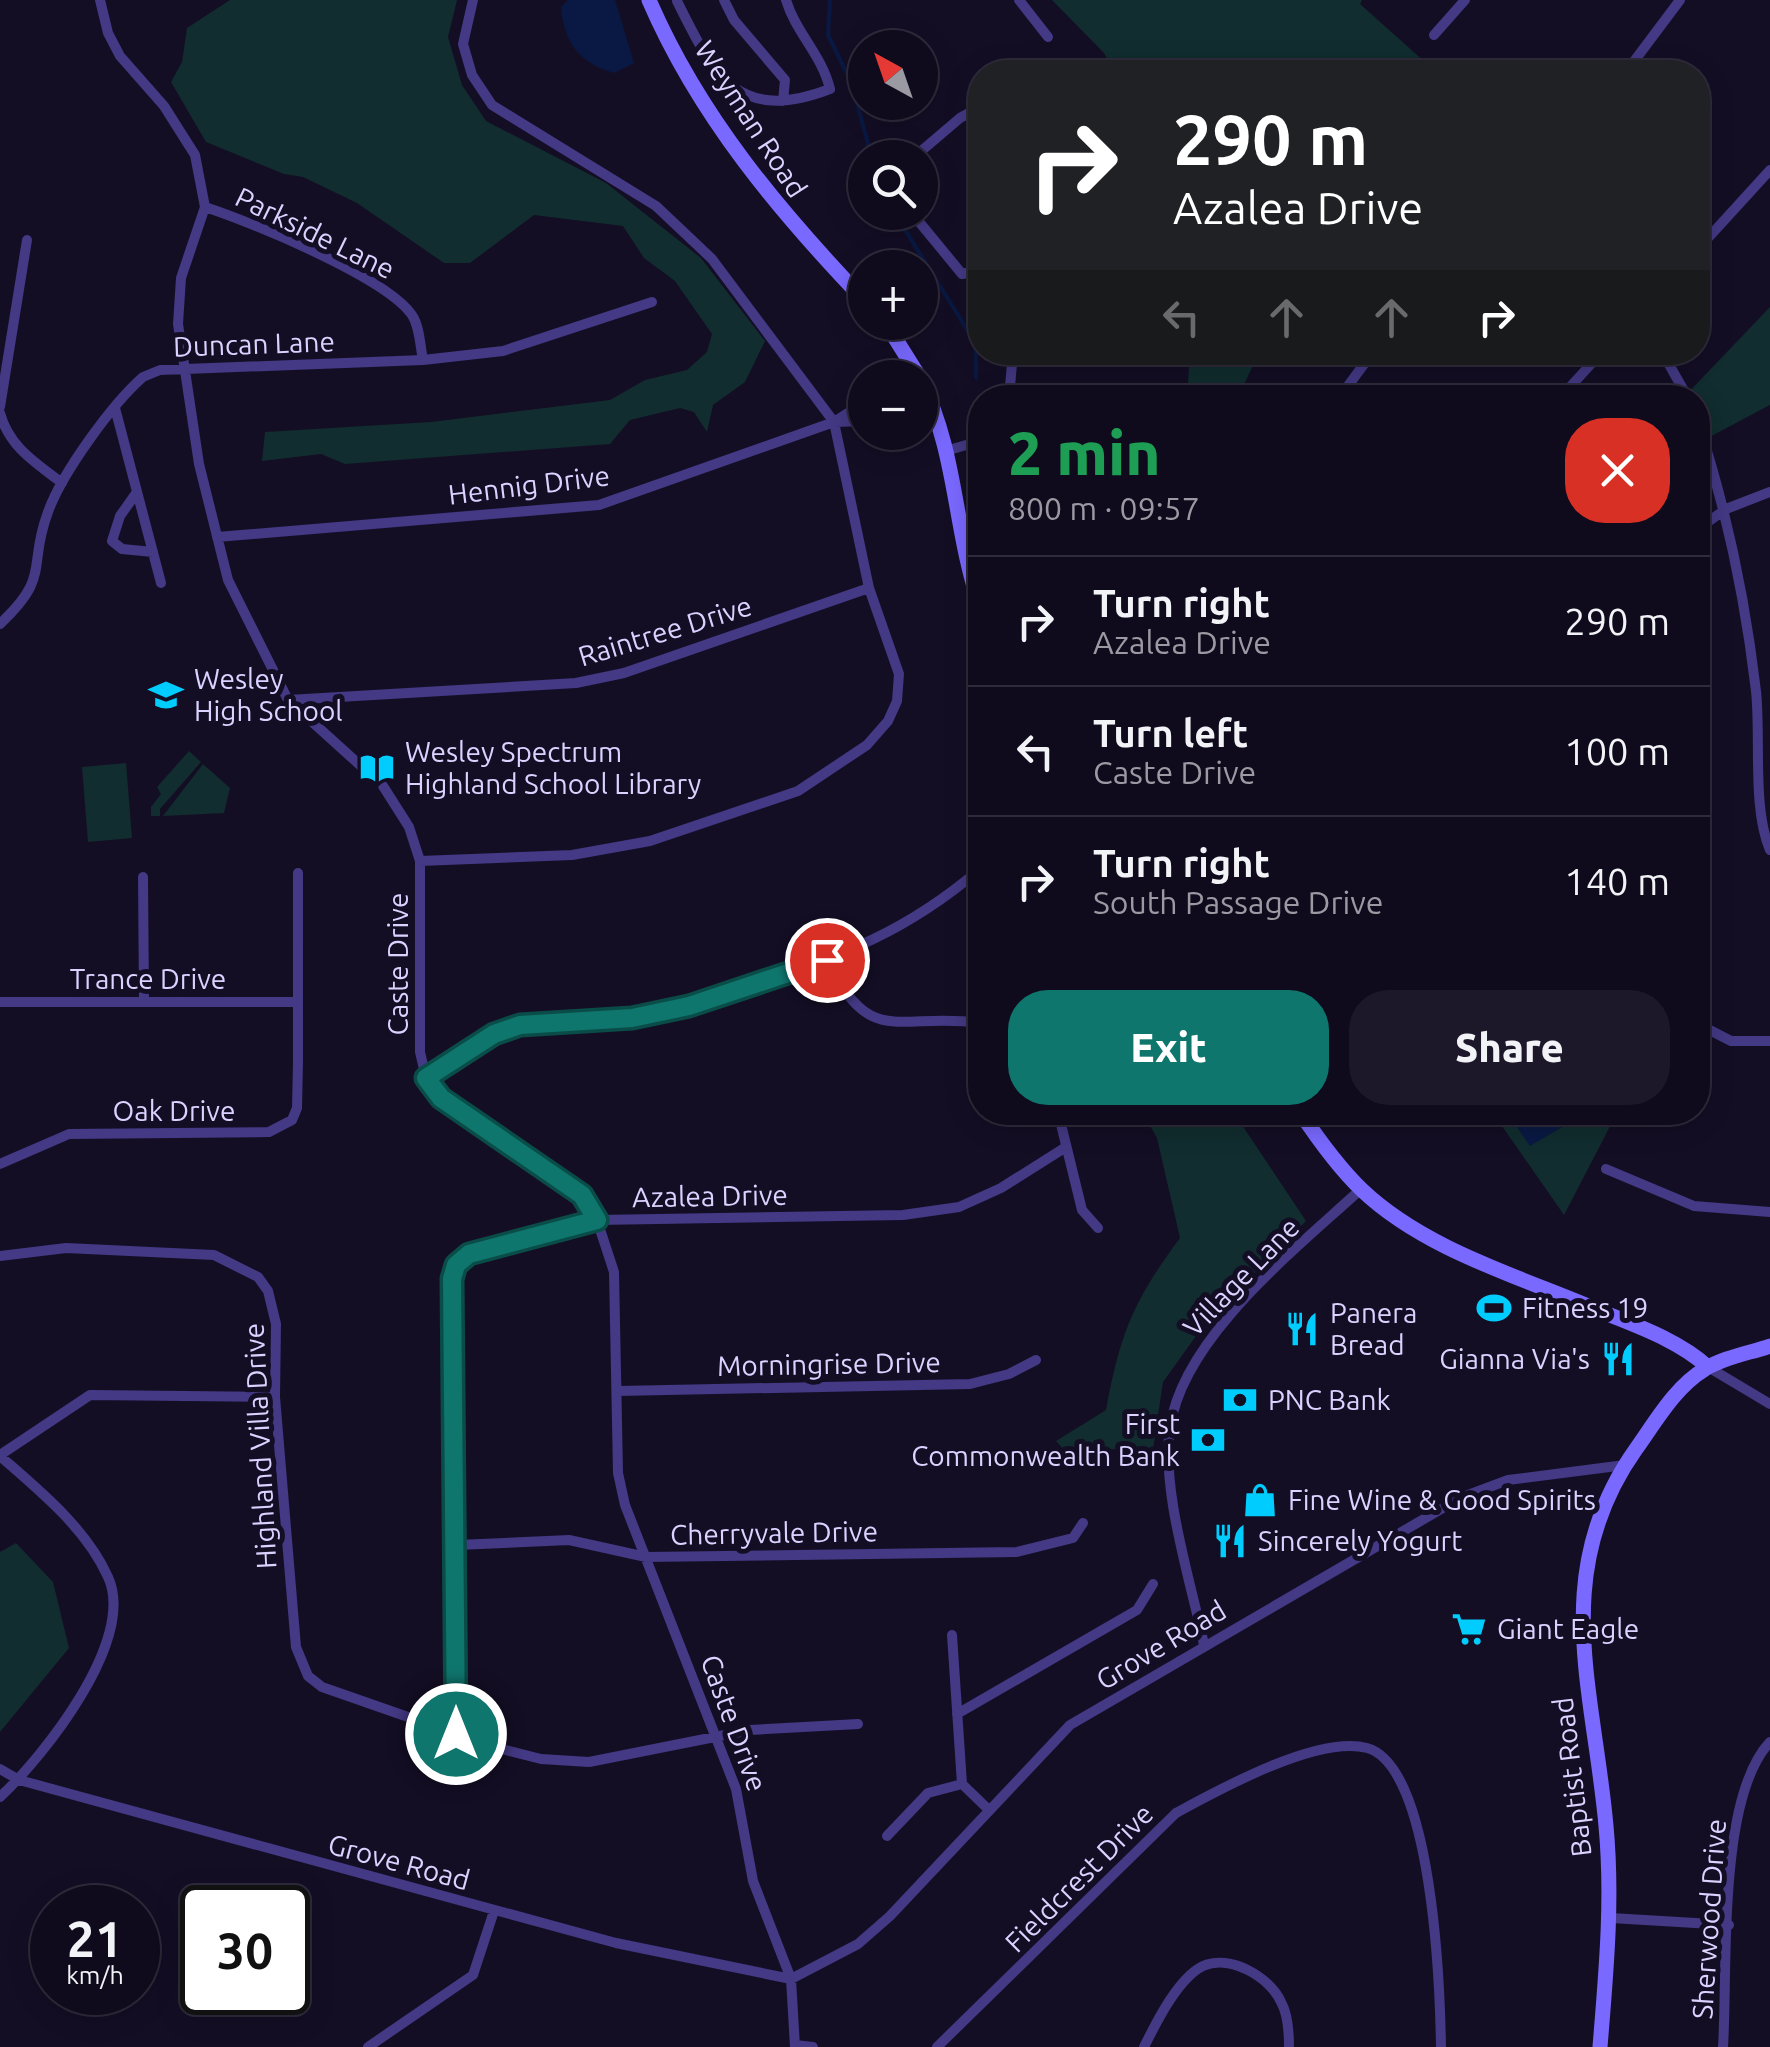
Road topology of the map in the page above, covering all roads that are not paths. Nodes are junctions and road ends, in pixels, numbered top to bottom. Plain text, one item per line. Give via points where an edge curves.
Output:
1 (100, 0) edge
2 (473, 0) edge
3 (724, 0) edge
4 (786, 0) edge
5 (1019, 0) edge
6 (1465, 0) edge
7 (1680, 0) edge
8 (678, 1) edge
9 (652, 6) edge
10 (1434, 35) dead end
11 (1048, 37) dead end
12 (1635, 60) edge
13 (783, 101) junction
14 (968, 114) edge
15 (934, 140) edge
16 (1770, 170) edge
17 (205, 207) junction
18 (926, 230) edge
19 (1710, 236) edge
20 (26, 240) dead end
21 (968, 273) edge
22 (848, 284) edge
23 (652, 302) dead end
24 (423, 360) junction
25 (1590, 365) edge
26 (183, 370) junction
27 (1572, 385) edge
28 (115, 408) junction
29 (0, 410) edge
30 (848, 413) edge
31 (834, 422) junction
32 (848, 422) edge
33 (938, 425) edge
34 (968, 444) edge
35 (949, 450) junction
36 (1710, 459) edge
37 (62, 483) junction
38 (138, 492) junction
39 (1770, 492) edge
40 (1726, 509) junction
41 (1710, 520) edge
42 (217, 538) junction
43 (154, 552) junction
44 (968, 571) edge
45 (162, 583) dead end
46 (868, 588) junction
47 (0, 624) edge
48 (288, 700) junction
49 (1770, 850) edge
50 (420, 861) junction
51 (298, 873) dead end
52 (142, 877) dead end
53 (968, 878) edge
54 (827, 960) junction
55 (144, 1000) junction
56 (0, 1002) edge
57 (297, 1002) junction
58 (968, 1022) edge
59 (1710, 1030) edge
60 (1770, 1041) edge
61 (426, 1078) junction
62 (1061, 1125) edge
63 (1310, 1125) edge
64 (1066, 1147) junction
65 (0, 1164) edge
66 (1606, 1169) dead end
67 (1361, 1190) junction
68 (1770, 1212) edge
69 (597, 1220) junction
70 (1098, 1228) dead end
71 (0, 1240) edge
72 (3, 1254) edge
73 (1770, 1346) edge
74 (1036, 1360) dead end
75 (1708, 1367) junction
76 (618, 1391) junction
77 (275, 1397) junction
78 (1770, 1404) edge
79 (0, 1456) edge
80 (1625, 1465) junction
81 (1083, 1522) dead end
82 (457, 1546) junction
83 (646, 1557) junction
84 (1153, 1584) dead end
85 (952, 1636) dead end
86 (1204, 1646) junction
87 (956, 1714) junction
88 (858, 1724) dead end
89 (456, 1734) junction
90 (718, 1738) junction
91 (1770, 1742) edge
92 (0, 1768) edge
93 (19, 1780) junction
94 (962, 1784) junction
95 (0, 1797) edge
96 (988, 1809) junction
97 (887, 1836) dead end
98 (494, 1911) junction
99 (1610, 1918) junction
100 (1729, 1925) junction
101 (792, 1983) junction
102 (1725, 2045) edge
103 (795, 2046) edge
104 (368, 2047) edge
105 (814, 2047) edge
106 (937, 2047) edge
107 (1144, 2047) edge
108 (1289, 2047) edge
109 (1440, 2047) edge
110 (1600, 2047) edge

1 - 17 street via 120,56 195,155
2 - 31 street via 462,44 472,76 492,104 656,206 712,259
3 - 13 street via 785,80
4 - 13 street via 792,22 824,62 830,89
5 - 11 street
6 - 10 street
7 - 12 street
8 - 9 street
8 - 13 street via 728,87 757,101
9 - 22 street, Weyman Road via 748,171
14 - 15 street
16 - 19 street
17 - 24 street, Parkside Lane via 242,218 388,290 415,319
17 - 26 street, Caste Drive via 181,278
18 - 21 street via 962,274
20 - 29 street
23 - 24 street, Duncan Lane via 503,351
24 - 26 street, Duncan Lane
25 - 27 street
26 - 28 street, Duncan Lane via 143,377
26 - 42 street, Caste Drive
28 - 37 street, Duncan Lane
28 - 38 street
29 - 37 street via 22,453
30 - 31 street, Hennig Drive
31 - 32 street, Hennig Drive
31 - 42 street, Hennig Drive via 598,505
31 - 46 street
33 - 35 street
34 - 35 street
35 - 44 street
36 - 40 street
37 - 47 street, Duncan Lane via 43,526 33,589
38 - 43 street
38 - 43 street via 112,541 122,549
39 - 40 street
40 - 41 street
40 - 49 street via 1745,602
42 - 48 street, Caste Drive via 228,580
43 - 45 street
46 - 48 street, Raintree Drive via 624,673 576,683
46 - 50 street via 898,674 897,701 867,744 826,776 650,840 572,855
48 - 50 street, Caste Drive via 383,786 409,827
50 - 61 street, Caste Drive via 420,1052
51 - 57 street
52 - 55 street
53 - 54 street via 884,937
54 - 58 street via 846,999 866,1014 891,1022
54 - 61 street via 689,1006 632,1018 520,1025
55 - 56 street, Trance Drive
55 - 57 street, Trance Drive
57 - 65 street, Oak Drive via 297,1108 282,1128 69,1134
59 - 60 street via 1732,1041
61 - 69 street, Caste Drive via 441,1098 582,1195
62 - 64 street
63 - 67 street
64 - 69 street, Azalea Drive via 958,1207 903,1215
64 - 70 street via 1082,1210
66 - 68 street via 1694,1206
67 - 75 street via 1438,1240 1654,1334
67 - 86 street, Village Lane via 1204,1343 1180,1384 1170,1429 1170,1476
69 - 76 street, Caste Drive via 614,1272
69 - 82 street, Azalea Drive via 469,1254 456,1265
71 - 72 street
72 - 77 street, Highland Villa Drive via 66,1248 177,1253 241,1265 258,1277 274,1308
73 - 75 street, Baptist Road
74 - 76 street, Morningrise Drive via 970,1384
75 - 78 street
75 - 80 street, Baptist Road via 1669,1403
76 - 83 street, Caste Drive via 618,1473
77 - 79 street via 90,1396
77 - 89 street, Highland Villa Drive via 301,1664 322,1686
79 - 93 street via 64,1514 113,1590 105,1638 77,1707
80 - 86 street, Grove Road via 1508,1480 1460,1498
80 - 99 street, Baptist Road via 1592,1538 1581,1615
81 - 83 street, Cherryvale Drive via 1073,1538 1017,1552
82 - 83 street, Cherryvale Drive via 569,1540
82 - 89 street, Azalea Drive
83 - 90 street, Caste Drive
84 - 87 street via 1137,1610
85 - 87 street
86 - 96 street, Grove Road via 1070,1725
87 - 94 street
88 - 90 street, Highland Villa Drive via 776,1727
89 - 90 street, Highland Villa Drive via 541,1759 589,1762
90 - 101 street, Caste Drive via 744,1816 753,1881
91 - 100 street, Sherwood Drive via 1740,1798
92 - 93 street, Grove Road
93 - 95 street
93 - 98 street, Grove Road
94 - 96 street
94 - 97 street via 928,1793
96 - 101 street, Grove Road via 890,1916 858,1944
98 - 101 street, Grove Road
98 - 104 street via 473,1975
99 - 100 street
99 - 110 street, Baptist Road
100 - 102 street, Sherwood Drive
101 - 103 street, Caste Drive
103 - 105 street
106 - 109 street, Fieldcrest Drive via 1176,1814 1325,1747 1351,1745 1390,1762 1411,1810 1440,1972
107 - 108 street via 1191,1976 1219,1963 1238,1966 1275,1990 1284,2005

